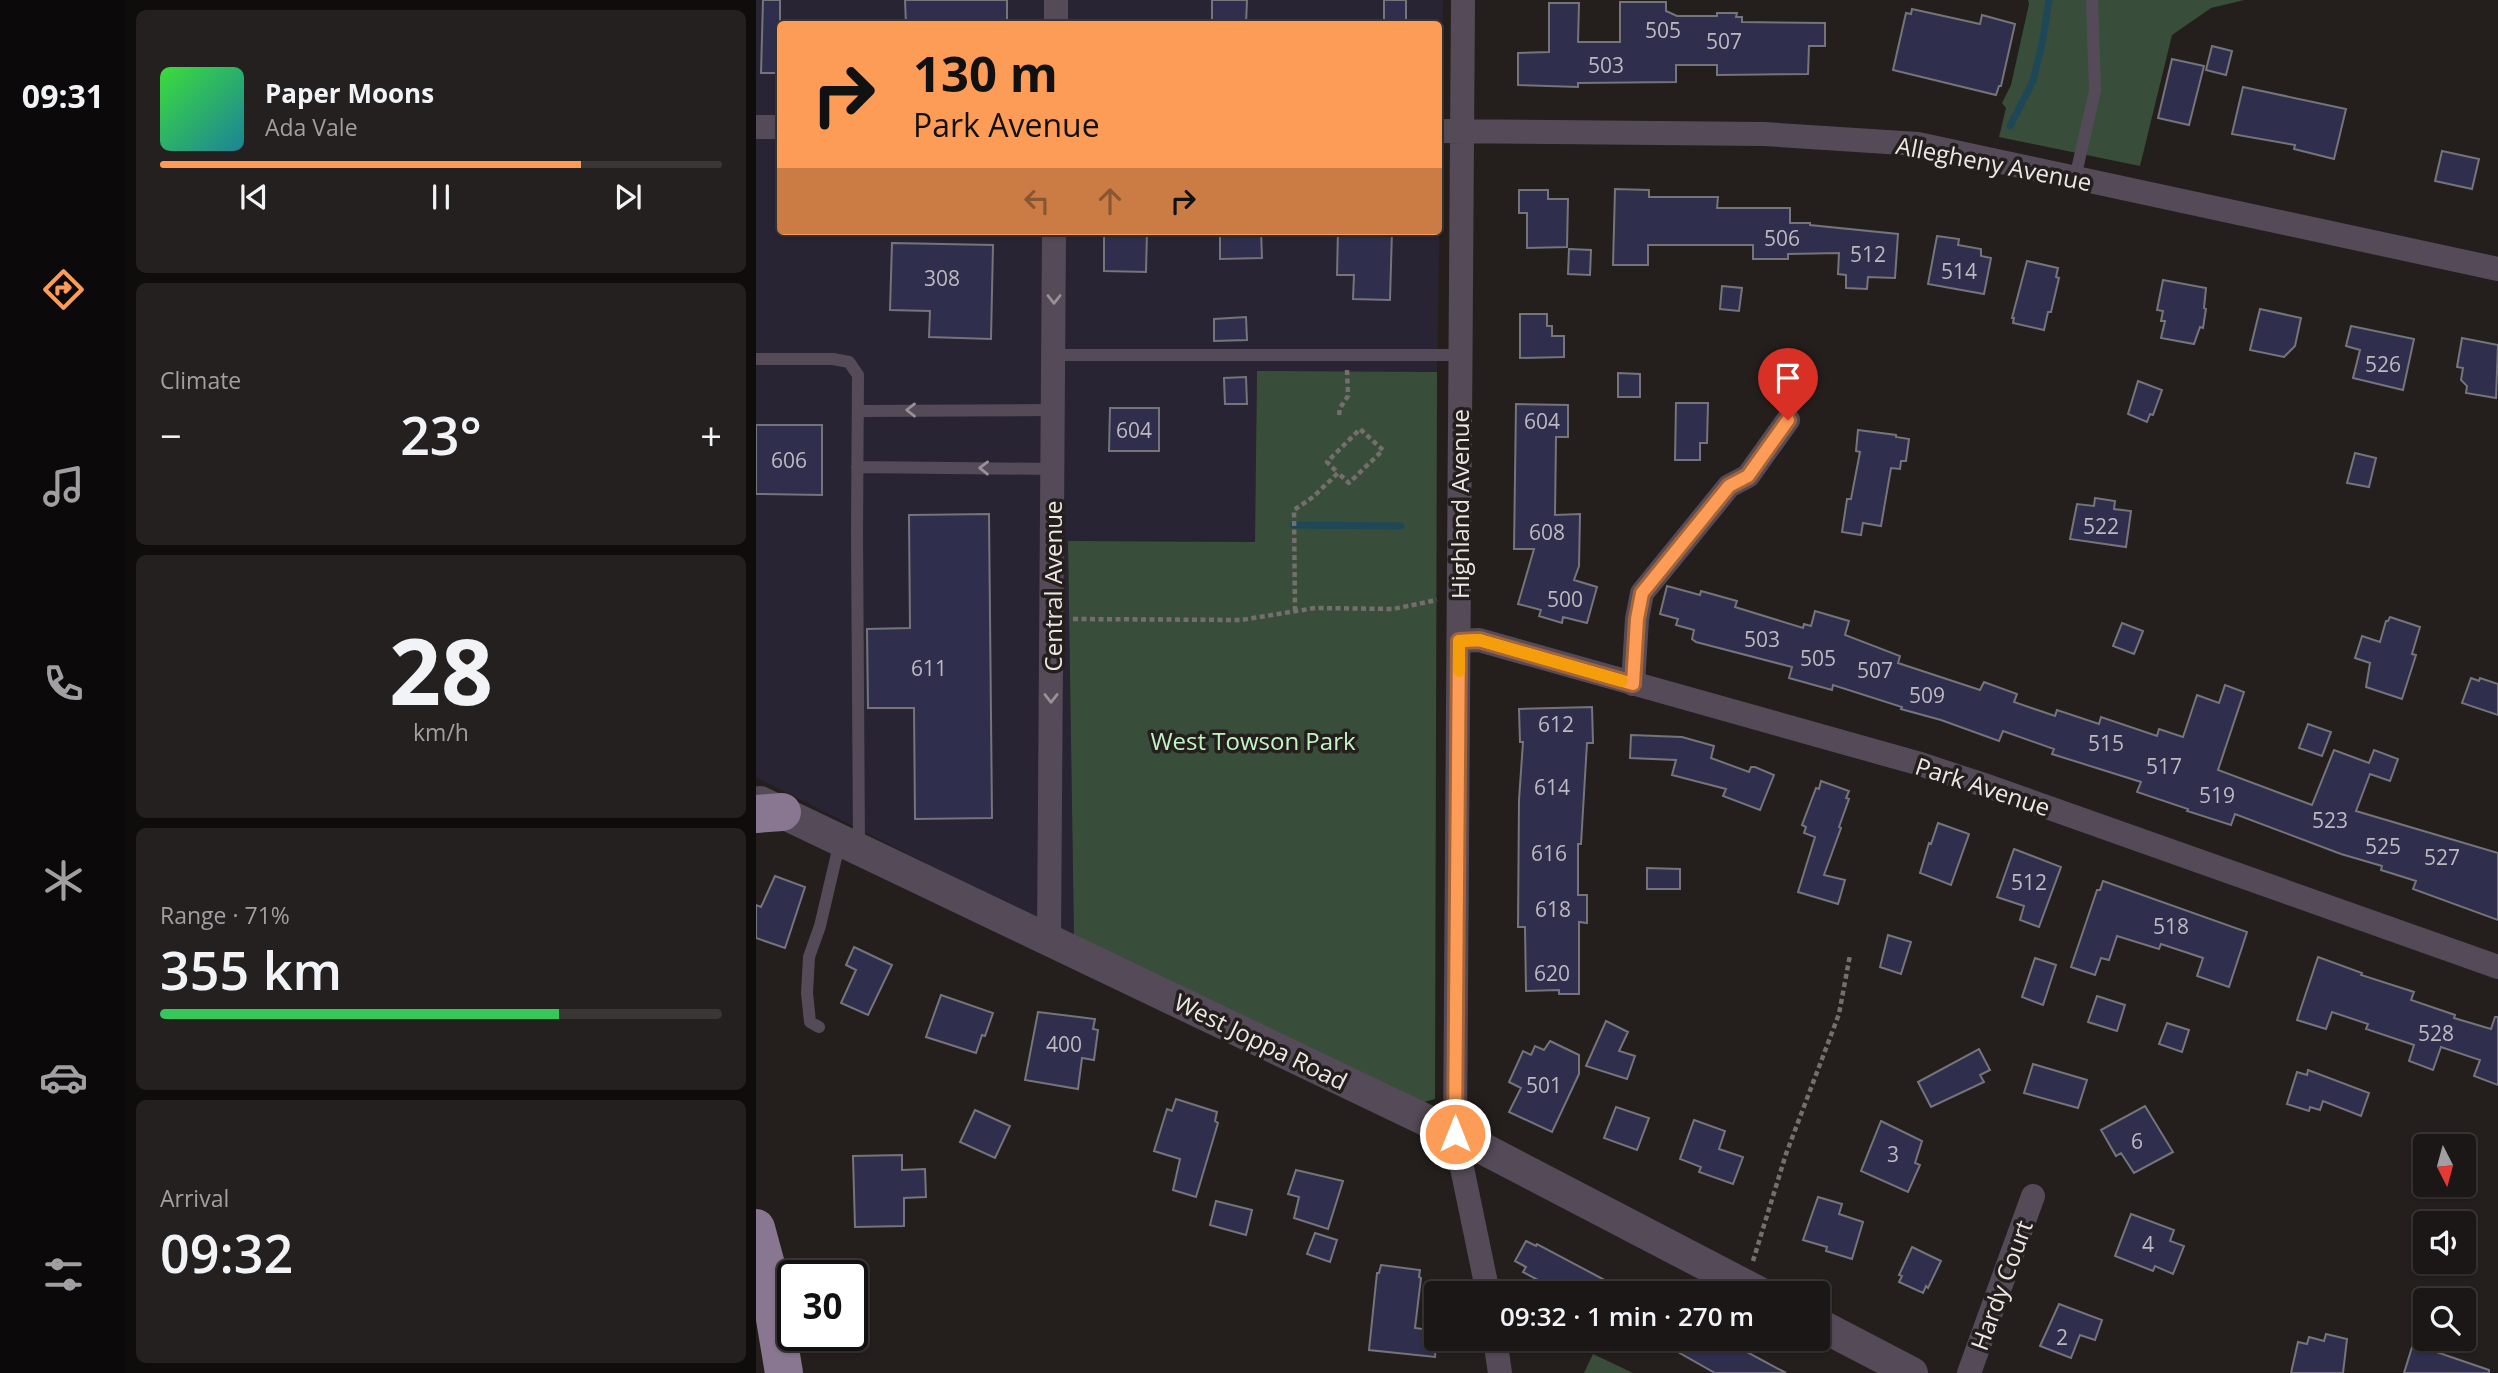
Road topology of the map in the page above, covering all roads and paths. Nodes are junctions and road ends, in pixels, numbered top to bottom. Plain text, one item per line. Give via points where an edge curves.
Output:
1 (1056, 0) edge
2 (1463, 0) edge
3 (2092, 0) edge
4 (1056, 21) edge
5 (756, 127) edge
6 (777, 127) edge
7 (1450, 131) edge
8 (2075, 178) junction
9 (1054, 235) edge
10 (2498, 269) edge
11 (1053, 355) junction
12 (1347, 355) junction
13 (1461, 355) junction
14 (756, 359) edge
15 (1053, 410) junction
16 (858, 411) junction
17 (1339, 415) dead end
18 (1788, 420) dead end
19 (857, 467) junction
20 (1052, 469) junction
21 (1338, 473) junction
22 (1441, 599) dead end
23 (1295, 611) junction
24 (1052, 619) junction
25 (1459, 641) junction
26 (1633, 684) junction
27 (765, 809) edge
28 (850, 845) junction
29 (1049, 940) junction
30 (1850, 955) dead end
31 (2498, 967) edge
32 (819, 1027) dead end
33 (1455, 1134) junction
34 (2033, 1196) dead end
35 (756, 1228) edge
36 (1486, 1281) edge
37 (1738, 1281) edge
38 (1755, 1281) edge
39 (1830, 1330) edge
40 (1497, 1351) edge
41 (787, 1368) edge
42 (1500, 1373) edge
43 (1912, 1373) edge
44 (1969, 1373) edge

1 - 4 street
2 - 7 street, Highland Avenue
3 - 8 lane via 2095,91
5 - 6 street
7 - 8 street, Allegheny Avenue via 1765,134 1919,144
7 - 13 street, Highland Avenue
8 - 10 street, Allegheny Avenue
9 -> 11 street, Central Avenue
11 - 12 lane
11 - 15 street, Central Avenue
12 - 13 lane
12 - 17 path via 1348,396
13 - 25 street, Highland Avenue
14 - 16 lane via 849,362 858,375
15 -> 16 lane
15 - 20 street, Central Avenue
16 - 19 lane
18 - 26 street via 1748,476 1729,486 1642,593
20 -> 19 lane
19 - 28 lane
20 - 24 street, Central Avenue
21 - 21 path via 1349,484 1382,450 1360,429 1327,462
21 - 23 path via 1294,510
22 - 23 path via 1394,609
23 - 24 path via 1241,620
24 -> 29 street, Central Avenue
25 - 26 street, Park Avenue via 1479,640
25 - 33 street, Highland Avenue
26 - 31 street, Park Avenue via 1917,763
27 - 28 street, West Joppa Road
28 - 29 street, West Joppa Road
28 - 32 lane via 809,957 810,1021
29 - 33 street, West Joppa Road
30 - 38 path via 1839,1014 1786,1154
33 - 36 street, Highland Avenue
33 - 37 street, West Joppa Road
34 - 44 street, Hardy Court
35 - 41 main road
39 - 43 street
40 - 42 street

